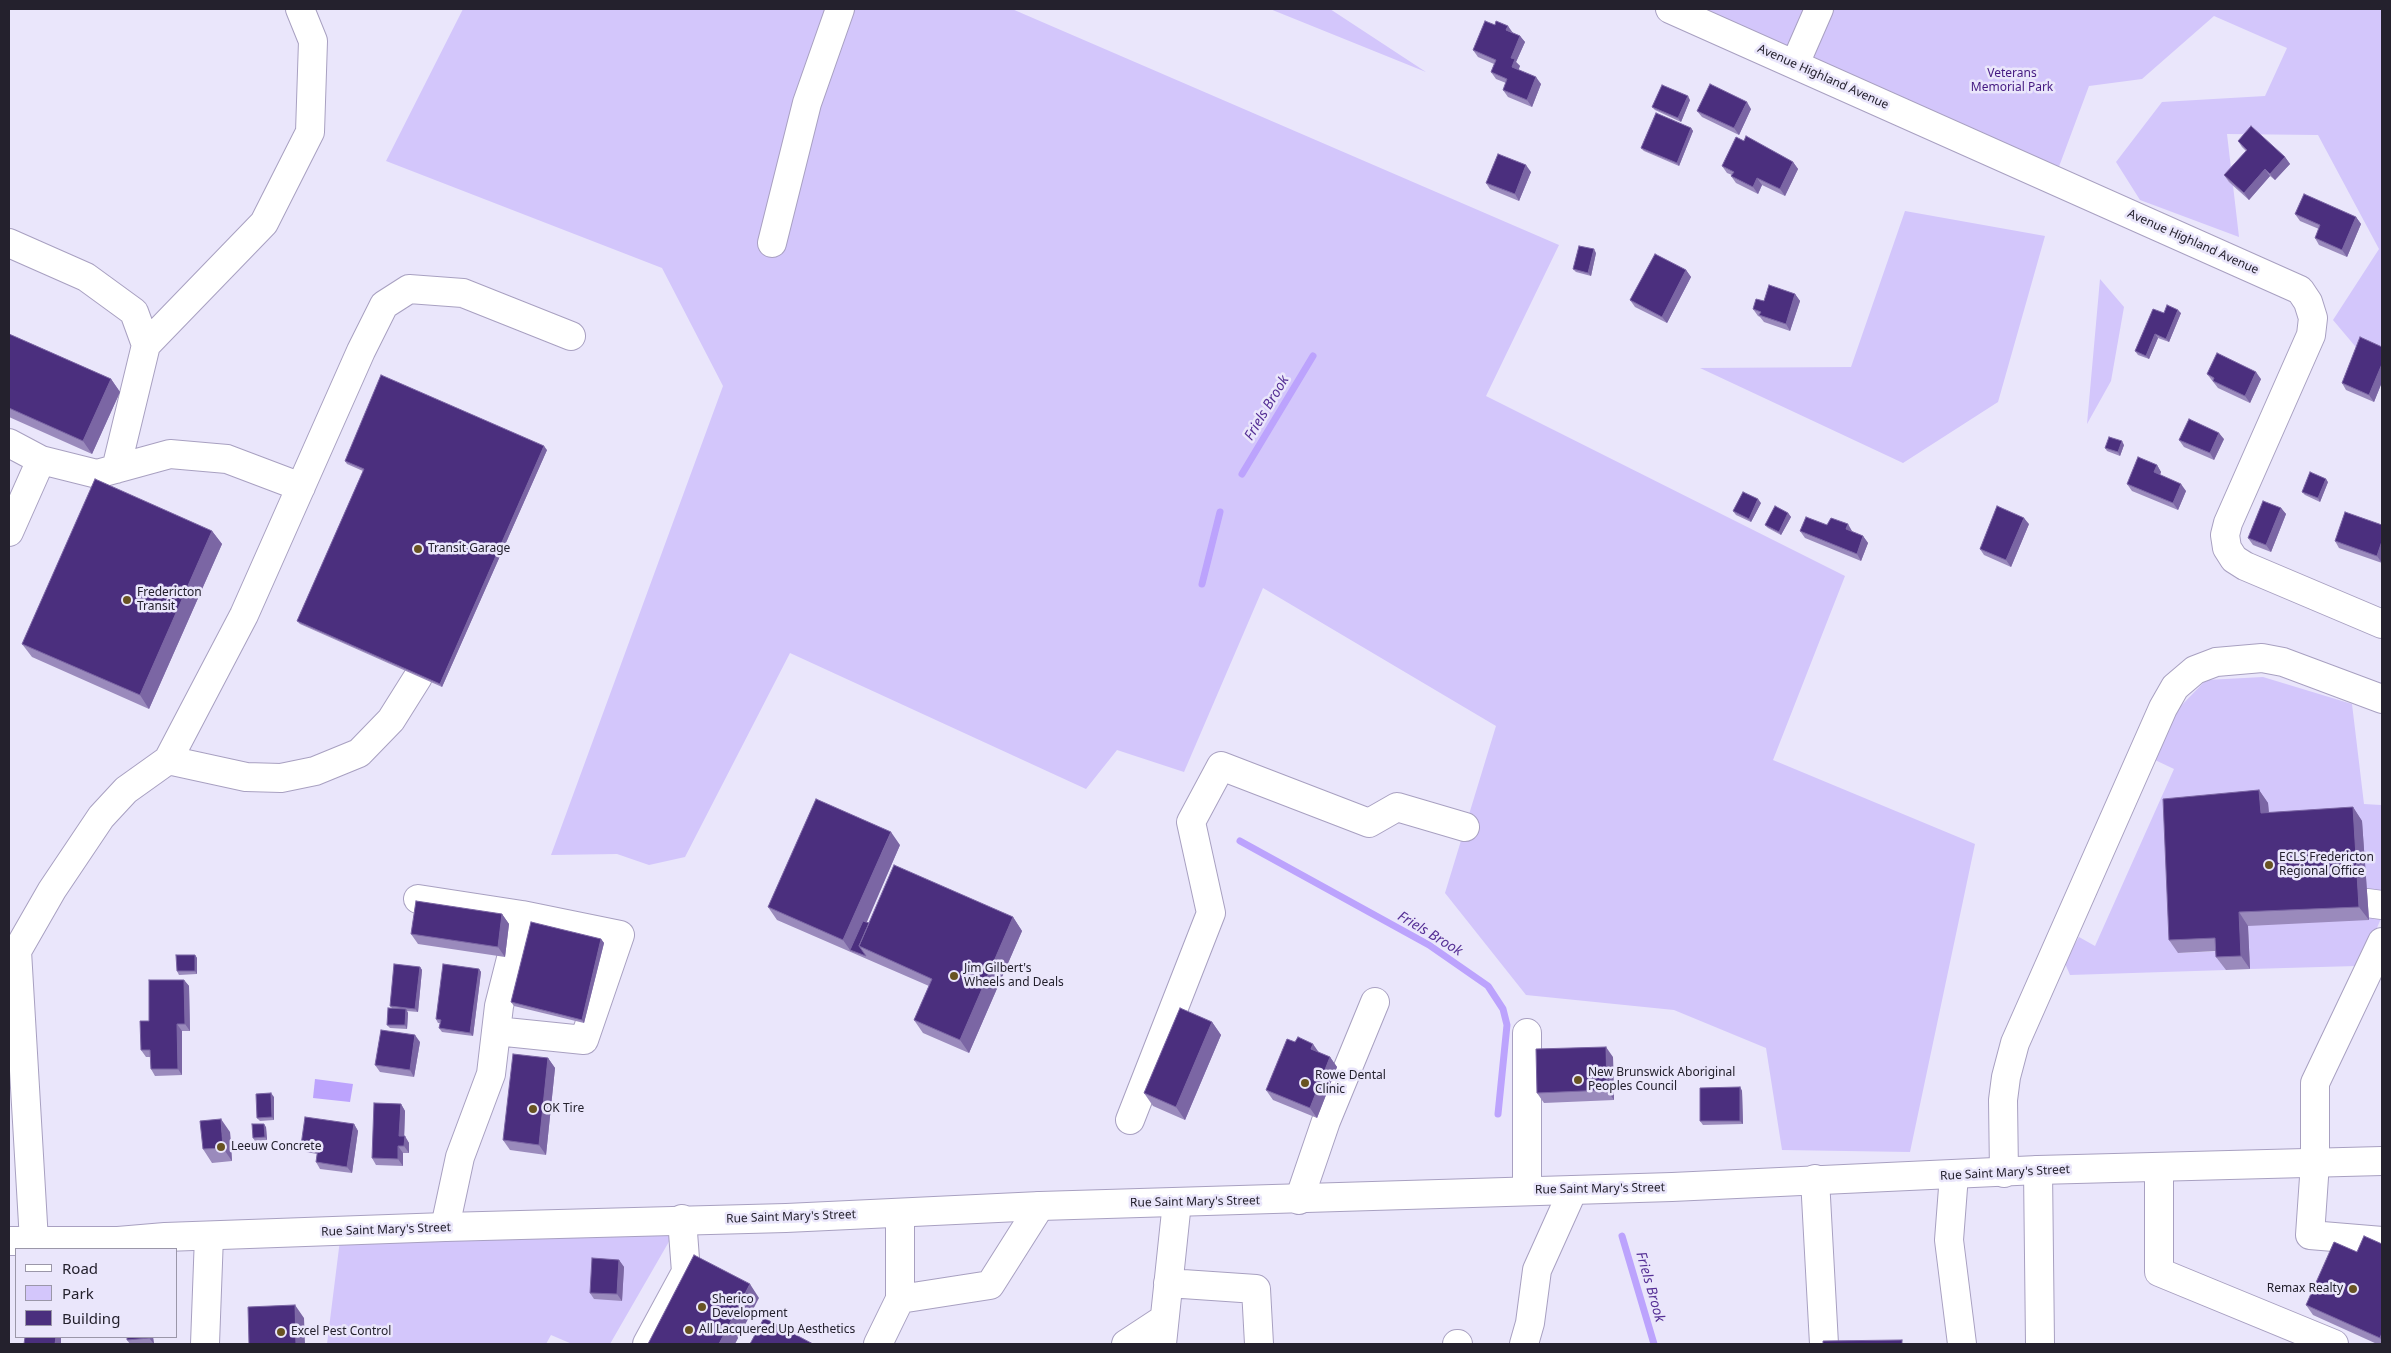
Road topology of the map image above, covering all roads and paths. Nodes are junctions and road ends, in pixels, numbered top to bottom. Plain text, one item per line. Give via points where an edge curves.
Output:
1 (300, 9) edge
2 (840, 9) edge
3 (1670, 9) edge
4 (1819, 9) edge
5 (1795, 64) junction
6 (9, 243) edge
7 (772, 243) dead end
8 (571, 336) dead end
9 (146, 345) junction
10 (9, 443) edge
11 (41, 460) junction
12 (116, 469) junction
13 (301, 487) junction
14 (9, 532) edge
15 (2382, 624) edge
16 (418, 677) edge
17 (2382, 699) edge
18 (168, 760) junction
19 (1465, 827) dead end
20 (418, 899) edge
21 (522, 915) junction
22 (2382, 942) edge
23 (13, 964) edge
24 (1374, 1002) dead end
25 (496, 1031) junction
26 (1526, 1033) dead end
27 (1130, 1120) dead end
28 (9, 1138) edge
29 (29, 1160) junction
30 (2382, 1161) edge
31 (2315, 1163) junction
32 (2159, 1168) junction
33 (2038, 1170) junction
34 (2004, 1172) junction
35 (1954, 1175) junction
36 (1816, 1180) junction
37 (1527, 1190) junction
38 (1573, 1190) junction
39 (1299, 1200) junction
40 (1177, 1202) junction
41 (1040, 1206) junction
42 (900, 1213) junction
43 (682, 1219) junction
44 (445, 1227) junction
45 (209, 1236) junction
46 (21, 1241) edge
47 (2382, 1241) edge
48 (1168, 1283) junction
49 (900, 1299) junction
50 (1163, 1331) edge
51 (205, 1344) edge
52 (647, 1344) edge
53 (878, 1344) edge
54 (1126, 1344) edge
55 (1258, 1344) edge
56 (1524, 1344) edge
57 (1824, 1344) edge
58 (1962, 1344) edge
59 (2040, 1344) edge
60 (2334, 1344) edge

1 - 9 main road via 313,41 310,132 264,223
2 - 7 main road via 807,103
3 - 5 main road, Avenue Highland Avenue
4 - 5 main road
5 - 15 main road, Avenue Highland Avenue via 2300,290 2313,318 2311,335 2228,523 2225,535 2227,548 2244,566
6 - 9 main road via 86,277 134,312
8 - 13 main road via 463,293 409,289 384,305
9 - 12 main road
10 - 11 main road
11 - 12 main road via 97,474
11 - 14 main road
12 - 13 main road via 170,454 227,459
13 - 18 main road via 244,615
16 - 18 main road via 391,720 359,753 315,771 281,778 246,777
17 - 34 main road via 2283,662 2262,658 2216,662 2195,670 2175,687 2015,1043 2003,1100
18 - 23 main road via 126,790 101,817 52,890
19 - 27 main road via 1397,807 1369,823 1221,766 1191,822 1211,913
20 - 21 main road
21 - 25 main road via 499,1006
21 - 25 main road via 620,935 584,1040
22 - 31 main road via 2315,1083
23 - 29 main road
24 - 39 main road via 1326,1121
25 - 44 main road via 491,1074 460,1157
26 - 37 main road
28 - 29 main road
29 - 46 main road
30 - 31 main road, Rue Saint Mary's Street
31 - 32 main road, Rue Saint Mary's Street
31 - 47 main road via 2310,1235
32 - 33 main road, Rue Saint Mary's Street
32 - 60 main road via 2159,1272
33 - 34 main road, Rue Saint Mary's Street
33 - 59 main road
34 - 35 main road, Rue Saint Mary's Street
35 - 36 main road, Rue Saint Mary's Street
35 - 58 main road via 1949,1240
36 - 38 main road, Rue Saint Mary's Street
36 - 57 main road
37 - 38 main road, Rue Saint Mary's Street
37 - 39 main road, Rue Saint Mary's Street
38 - 56 main road via 1538,1270
39 - 40 main road, Rue Saint Mary's Street
40 - 41 main road, Rue Saint Mary's Street
40 - 48 main road
41 - 42 main road, Rue Saint Mary's Street
41 - 49 main road via 990,1286
42 - 43 main road, Rue Saint Mary's Street
42 - 49 main road
43 - 44 main road, Rue Saint Mary's Street
43 - 52 main road via 686,1272
44 - 45 main road, Rue Saint Mary's Street
45 - 46 main road, Rue Saint Mary's Street via 118,1241
45 - 51 main road
48 - 50 main road
48 - 55 main road via 1256,1289
49 - 53 main road
50 - 54 main road

